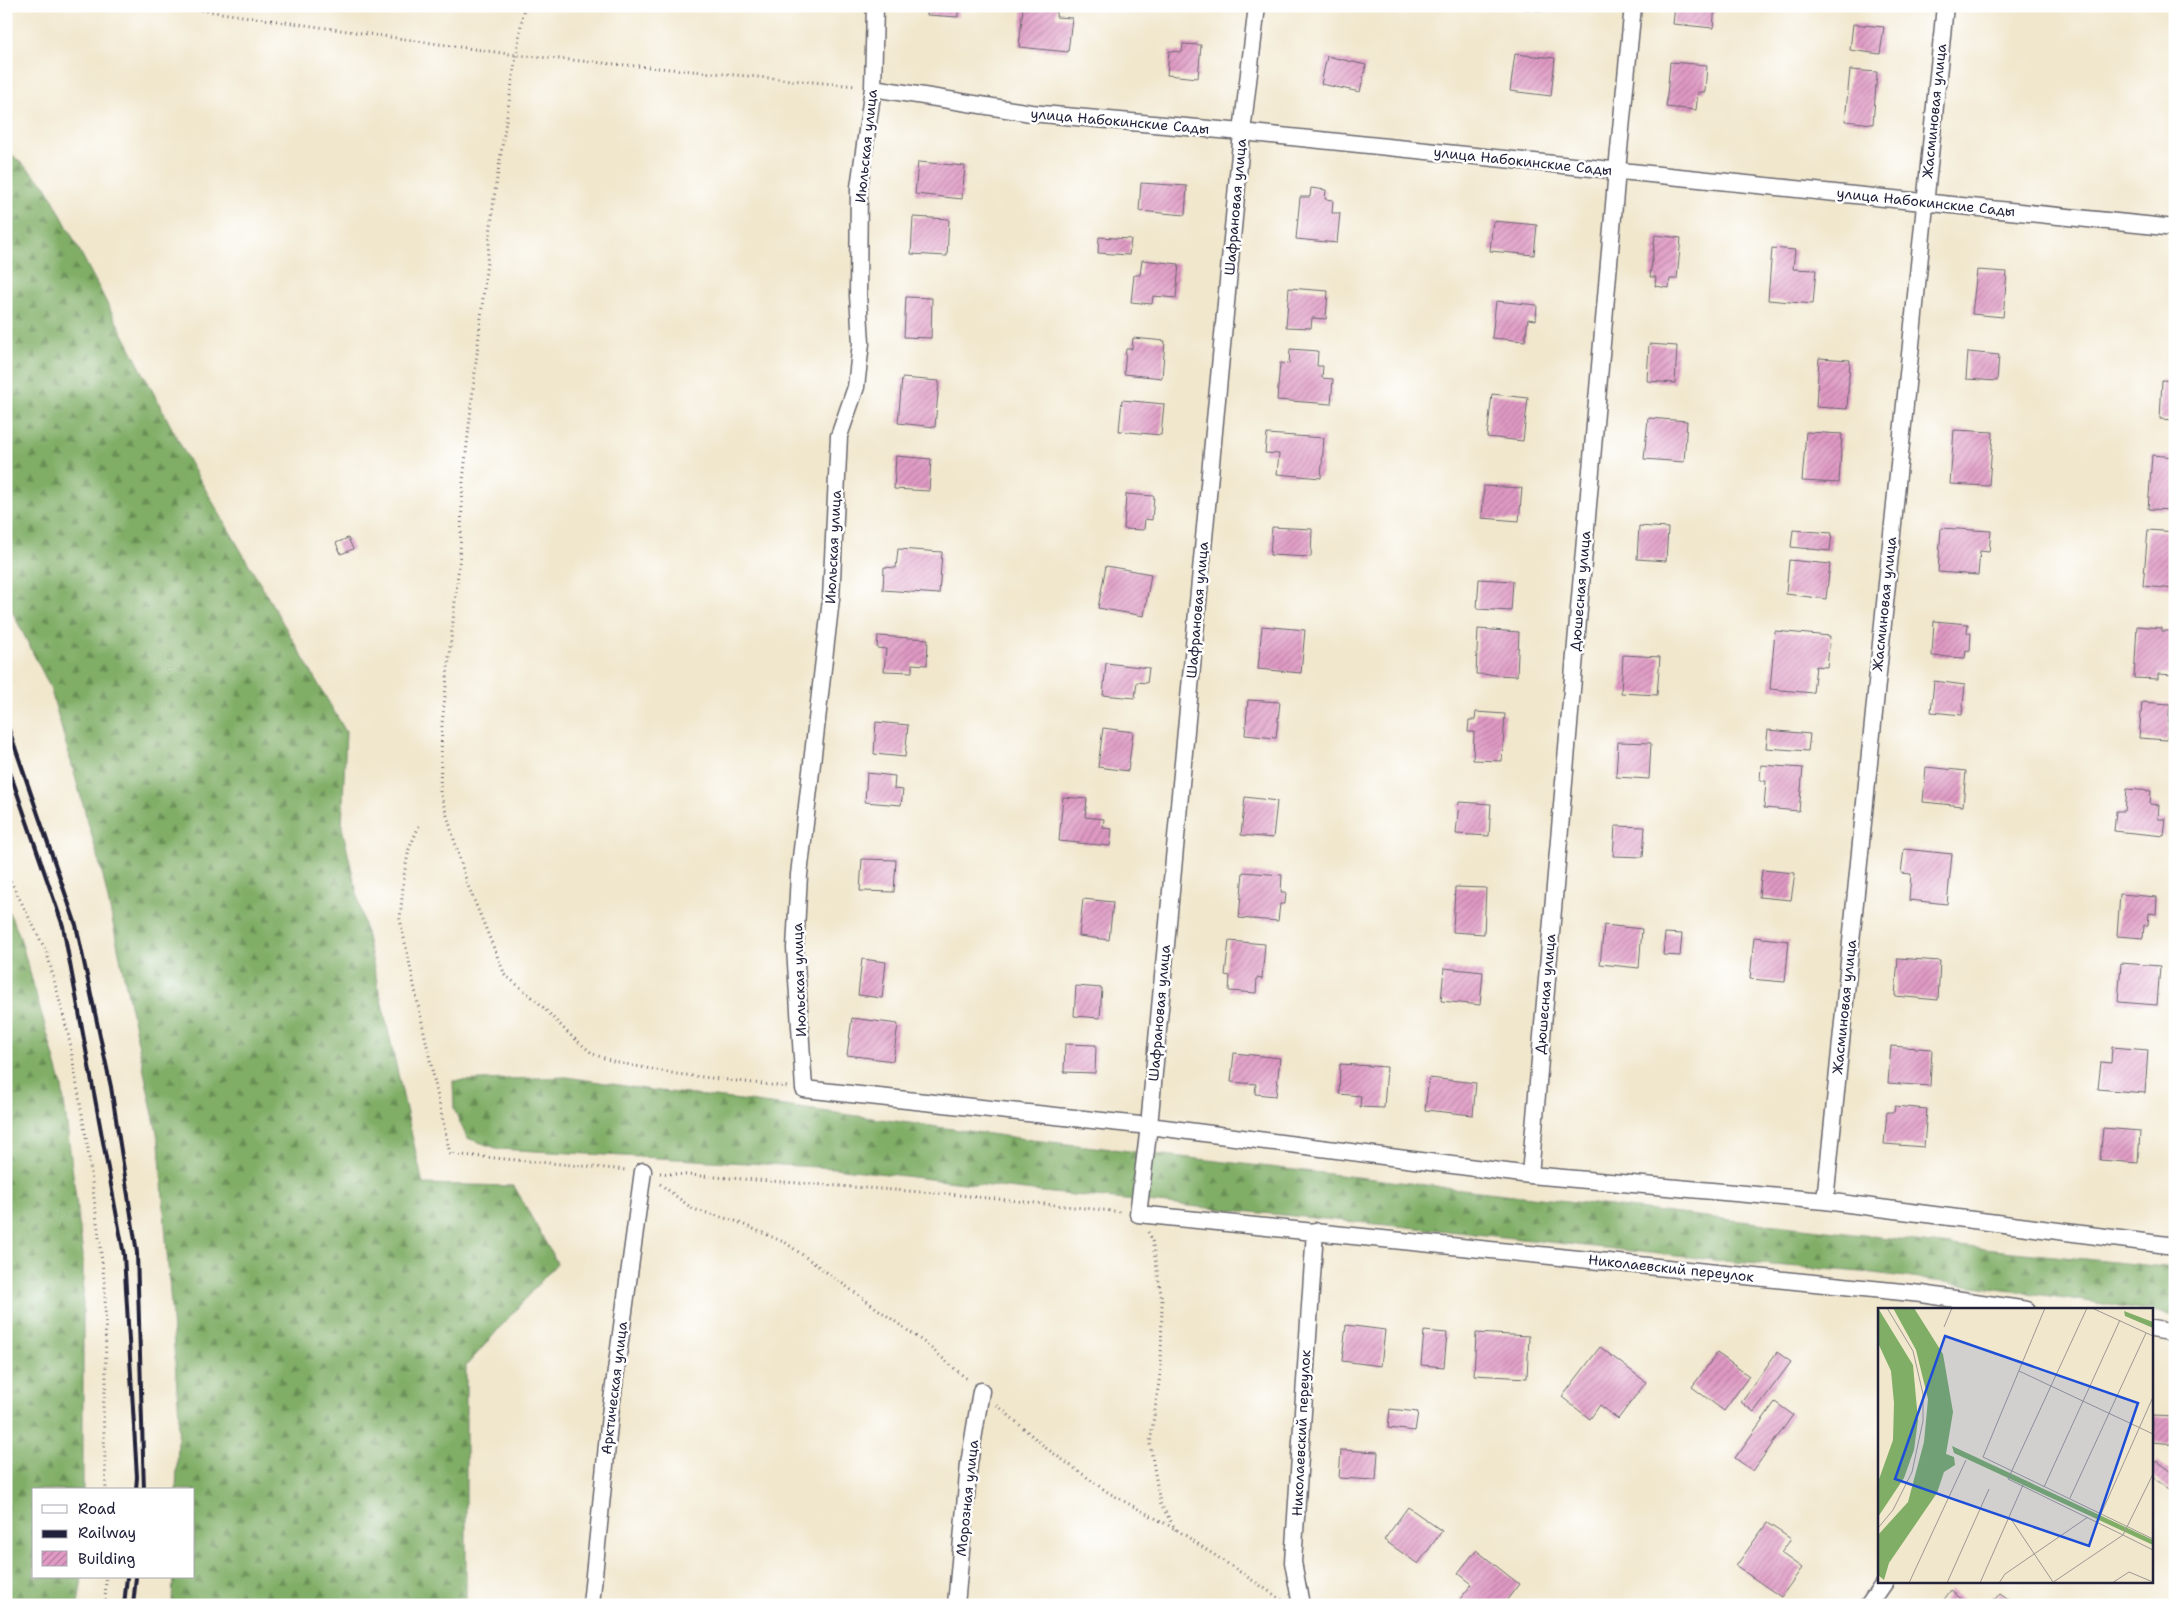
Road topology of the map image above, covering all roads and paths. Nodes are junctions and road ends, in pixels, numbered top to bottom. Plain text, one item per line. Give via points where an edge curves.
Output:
1 (172, 6) edge
2 (524, 6) edge
3 (875, 6) edge
4 (1257, 6) edge
5 (1633, 6) edge
6 (1945, 6) edge
7 (516, 55) junction
8 (873, 88) junction
9 (1242, 132) junction
10 (1617, 170) junction
11 (1924, 201) junction
12 (2175, 228) edge
13 (419, 826) dead end
14 (6, 872) edge
15 (804, 1089) junction
16 (1149, 1126) junction
17 (643, 1172) junction
18 (1530, 1175) junction
19 (1825, 1201) junction
20 (1138, 1214) junction
21 (1314, 1231) junction
22 (2175, 1246) edge
23 (2013, 1308) edge
24 (2154, 1330) edge
25 (2175, 1333) edge
26 (982, 1391) dead end
27 (106, 1488) edge
28 (1177, 1530) dead end
29 (106, 1578) edge
30 (1884, 1584) edge
31 (105, 1605) edge
32 (591, 1605) edge
33 (956, 1605) edge
34 (1301, 1605) edge
35 (1869, 1605) edge

1 - 7 path
2 - 7 path
3 - 8 street, Июльская улица
4 - 9 street, Шафрановая улица
5 - 10 street, Дюшесная улица
6 - 11 street, Жасминовая улица
7 - 8 path
7 - 15 path via 494,198 463,481 460,555 442,724 440,792 467,883 505,975 537,1001 569,1034 594,1054 614,1062 677,1074
8 - 9 street, улица Набокинские Сады via 1031,113
8 - 15 street, Июльская улица via 859,187 861,343 856,387 839,436 831,599 799,875 795,948
9 - 10 street, улица Набокинские Сады
9 - 16 street, Шафрановая улица
10 - 11 street, улица Набокинские Сады
10 - 18 street, Дюшесная улица
11 - 12 street, улица Набокинские Сады
11 - 19 street, Жасминовая улица
13 - 17 path via 409,849 400,919 450,1154
14 - 27 path via 47,953 68,1033 88,1149 105,1286 106,1383 103,1408
15 - 16 street
16 - 18 street
16 - 20 street, Шафрановая улица
17 - 20 path via 949,1194
17 - 32 street, Арктическая улица via 610,1415
18 - 19 street
19 - 22 street
20 - 21 street, Николаевский переулок
20 - 28 path via 1152,1239 1162,1300 1161,1368 1150,1444 1160,1503
21 - 23 street, Николаевский переулок via 1922,1294
21 - 34 street, Николаевский переулок via 1293,1562
24 - 25 street
26 - 33 street, Морозная улица via 969,1464
29 - 31 path
30 - 35 street

